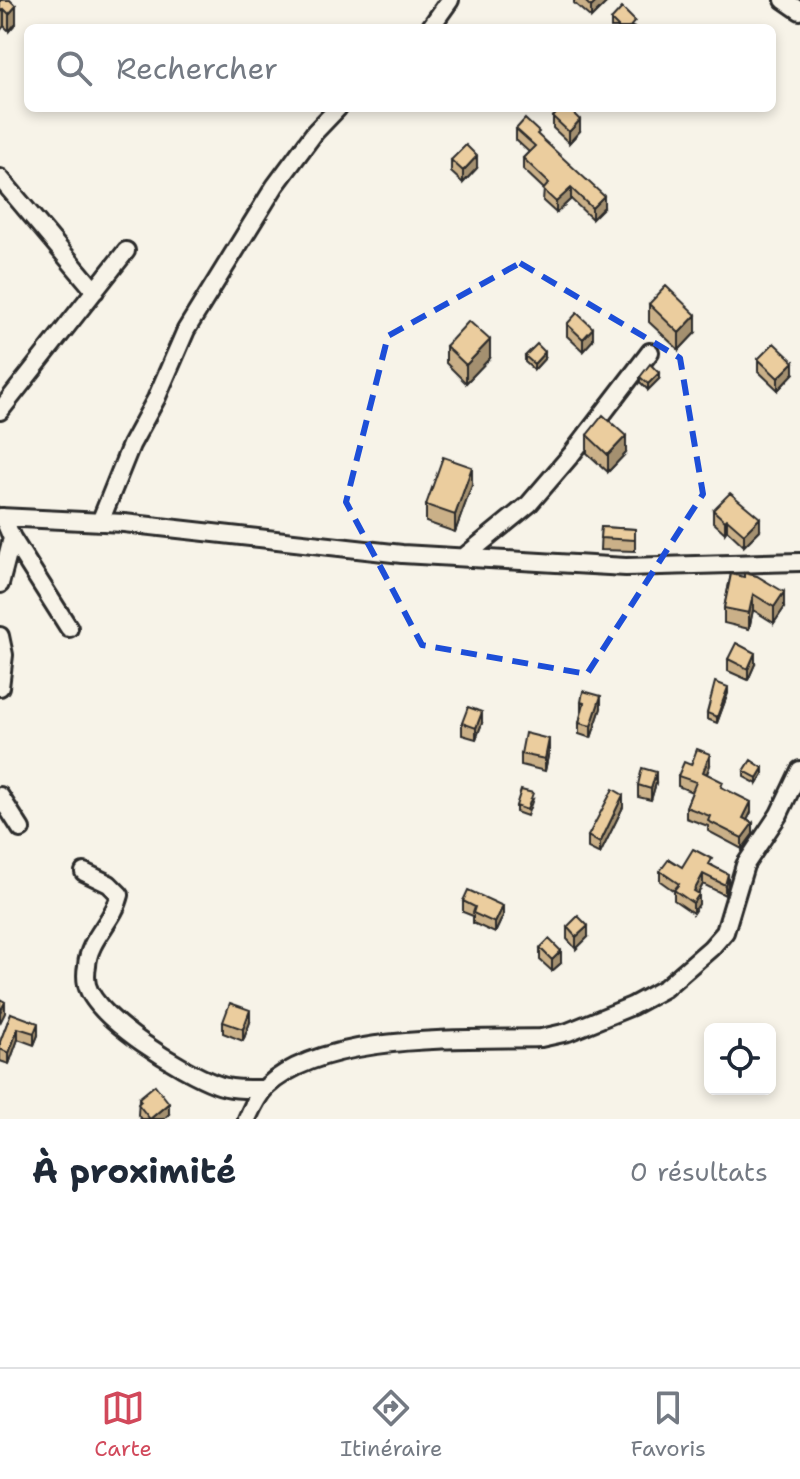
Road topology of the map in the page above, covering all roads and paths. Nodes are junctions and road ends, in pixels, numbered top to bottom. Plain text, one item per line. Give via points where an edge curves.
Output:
1 (450, 0) edge
2 (784, 0) edge
3 (800, 11) edge
4 (433, 24) edge
5 (334, 112) edge
6 (0, 178) edge
7 (126, 251) dead end
8 (95, 291) junction
9 (650, 352) dead end
10 (0, 411) edge
11 (1, 517) edge
12 (100, 522) junction
13 (12, 538) junction
14 (464, 557) junction
15 (800, 562) edge
16 (0, 584) edge
17 (69, 628) dead end
18 (0, 636) edge
19 (0, 687) edge
20 (800, 770) edge
21 (0, 796) edge
22 (21, 829) dead end
23 (84, 872) dead end
24 (264, 1089) junction
25 (247, 1119) edge

1 - 4 street
2 - 3 street
5 - 12 street via 275,186 186,330
6 - 8 street
7 - 8 street
8 - 10 street
9 - 14 street via 529,504
11 - 12 street
11 - 13 street
12 - 14 street
13 - 16 street
13 - 17 street
14 - 15 street via 626,567
18 - 19 street
20 - 24 street via 745,865 725,932 665,988 568,1032 541,1038 363,1046 314,1060
21 - 22 street
23 - 24 street via 120,895 87,963 87,986 102,1008 181,1068 216,1084
24 - 25 street

